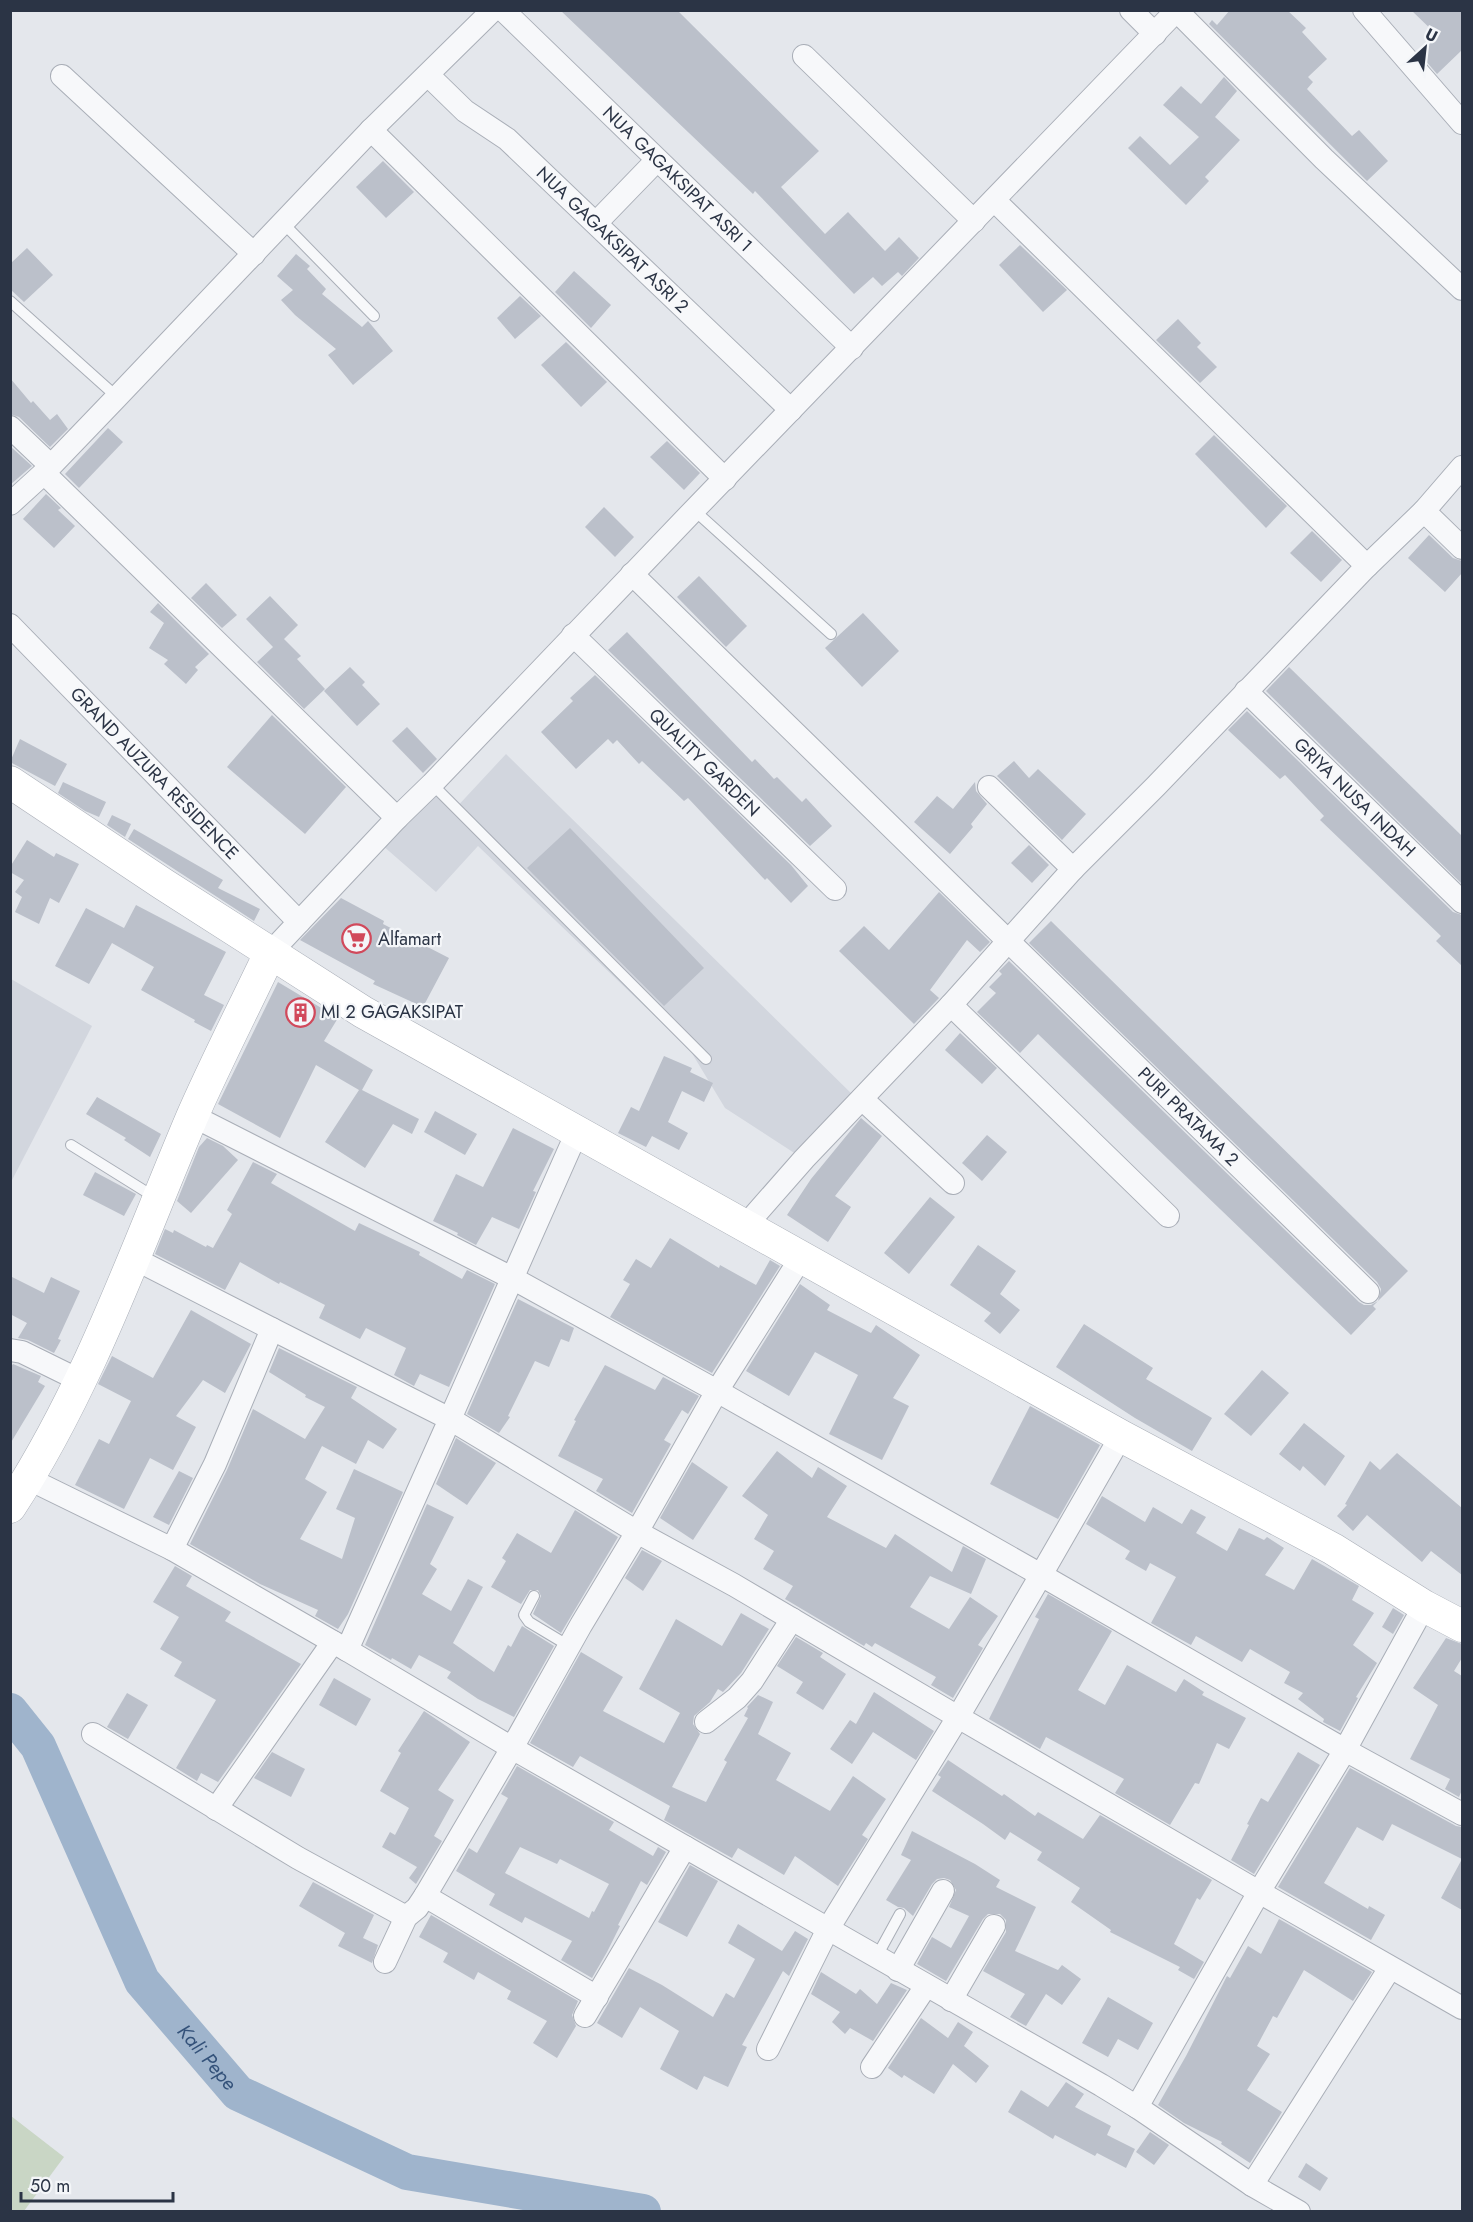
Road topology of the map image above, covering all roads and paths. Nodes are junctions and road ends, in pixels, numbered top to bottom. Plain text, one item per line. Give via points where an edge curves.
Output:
1 (493, 10) edge
2 (503, 10) edge
3 (1131, 10) edge
4 (1364, 10) edge
5 (1177, 11) edge
6 (1155, 34) junction
7 (804, 56) dead end
8 (428, 75) junction
9 (62, 76) dead end
10 (1462, 123) edge
11 (371, 130) junction
12 (657, 160) junction
13 (994, 200) junction
14 (974, 221) junction
15 (283, 223) junction
16 (596, 223) junction
17 (254, 254) junction
18 (1462, 290) edge
19 (10, 301) edge
20 (375, 316) dead end
21 (852, 348) junction
22 (117, 397) junction
23 (791, 410) junction
24 (10, 427) edge
25 (1462, 467) edge
26 (47, 469) junction
27 (725, 479) junction
28 (10, 504) edge
29 (694, 510) junction
30 (1424, 512) junction
31 (1462, 548) edge
32 (1367, 566) junction
33 (632, 574) junction
34 (10, 625) edge
35 (831, 634) dead end
36 (573, 635) junction
37 (1246, 691) junction
38 (10, 782) edge
39 (432, 784) junction
40 (988, 787) dead end
41 (397, 818) junction
42 (1073, 869) junction
43 (835, 889) dead end
44 (1462, 902) edge
45 (299, 922) junction
46 (1009, 940) junction
47 (270, 953) junction
48 (951, 1005) junction
49 (706, 1059) dead end
50 (862, 1099) junction
51 (193, 1116) junction
52 (577, 1132) junction
53 (71, 1145) dead end
54 (953, 1183) dead end
55 (159, 1200) junction
56 (1168, 1216) dead end
57 (746, 1225) junction
58 (802, 1256) junction
59 (135, 1259) junction
60 (512, 1278) junction
61 (1368, 1292) dead end
62 (272, 1329) junction
63 (10, 1350) edge
64 (81, 1381) junction
65 (717, 1391) junction
66 (450, 1419) junction
67 (1121, 1436) junction
68 (18, 1488) edge
69 (637, 1532) junction
70 (172, 1549) junction
71 (1041, 1575) junction
72 (534, 1596) dead end
73 (1424, 1606) junction
74 (792, 1619) junction
75 (1462, 1626) edge
76 (340, 1646) junction
77 (569, 1646) junction
78 (958, 1717) junction
79 (706, 1722) dead end
80 (93, 1734) dead end
81 (512, 1748) junction
82 (1345, 1750) junction
83 (216, 1809) junction
84 (1462, 1814) edge
85 (685, 1847) junction
86 (943, 1891) dead end
87 (1259, 1892) junction
88 (425, 1896) junction
89 (900, 1914) dead end
90 (406, 1917) junction
91 (994, 1926) dead end
92 (828, 1929) junction
93 (877, 1956) junction
94 (384, 1962) dead end
95 (1390, 1968) junction
96 (898, 1970) junction
97 (926, 1986) junction
98 (951, 2000) junction
99 (1462, 2008) edge
100 (768, 2049) dead end
101 (872, 2067) dead end
102 (1137, 2107) junction
103 (1252, 2185) junction
104 (1299, 2211) edge

1 - 8 street
2 - 12 street, NUA GAGAKSIPAT ASRI 1
3 - 6 street
4 - 10 street
5 - 6 street
5 - 18 street
6 - 13 street
7 - 14 street
8 - 11 street
8 - 16 street, NUA GAGAKSIPAT ASRI 2 via 465,111 507,139
9 - 17 street
11 - 15 street
11 - 27 street
12 - 16 street
12 - 21 street, NUA GAGAKSIPAT ASRI 1
13 - 14 street
13 - 32 street
14 - 21 street
15 - 17 street
15 - 20 lane
16 - 23 street, NUA GAGAKSIPAT ASRI 2
17 - 22 street
19 - 22 lane
21 - 23 street
22 - 26 street
23 - 27 street
24 - 26 street
25 - 30 street
26 - 28 street
26 - 41 street
27 - 29 street
29 - 33 street
29 - 35 lane
30 - 31 street
30 - 32 street
32 - 37 street
33 - 36 street
33 - 46 street, PURI PRATAMA 2
34 - 45 street, GRAND AUZURA RESIDENCE
36 - 39 street
36 - 43 street, QUALITY GARDEN
37 - 42 street
37 - 44 street, GRIYA NUSA INDAH
38 - 47 main road
39 - 41 street
39 - 49 lane
40 - 42 street
41 - 45 street
42 - 46 street
45 - 47 street
46 - 48 street
46 - 61 street, PURI PRATAMA 2
47 - 51 main road
47 - 52 main road via 363,1012
48 - 50 street
48 - 56 street
50 - 54 street
50 - 57 street
51 - 55 main road
51 - 60 street
52 - 57 main road
52 - 60 street
53 - 55 lane
55 - 59 main road
57 - 58 main road
58 - 65 street
58 - 67 main road
59 - 62 street
59 - 64 main road
60 - 65 street
60 - 66 street
62 - 66 street
62 - 70 street via 215,1464
63 - 64 street
64 - 68 main road
65 - 69 street
65 - 71 street
66 - 69 street
66 - 76 street
67 - 71 street
67 - 73 main road via 1333,1549
68 - 70 street
69 - 74 street
69 - 77 street
70 - 76 street
71 - 78 street
71 - 82 street
72 - 77 lane via 524,1615
73 - 75 main road
73 - 82 street
74 - 78 street
74 - 79 street via 752,1682
76 - 81 street
76 - 83 street
77 - 81 street
78 - 87 street
78 - 92 street
80 - 83 street
81 - 85 street
81 - 88 street
82 - 84 street
82 - 87 street
83 - 90 street
85 - 88 street via 591,2007
85 - 92 street
86 - 96 street
87 - 95 street
87 - 102 street
88 - 90 street
89 - 93 lane
90 - 94 street
91 - 98 street
92 - 93 street
92 - 100 street
93 - 96 street
95 - 99 street
95 - 103 street
96 - 97 street
97 - 98 street
97 - 101 street
98 - 102 street
102 - 103 street
103 - 104 street

